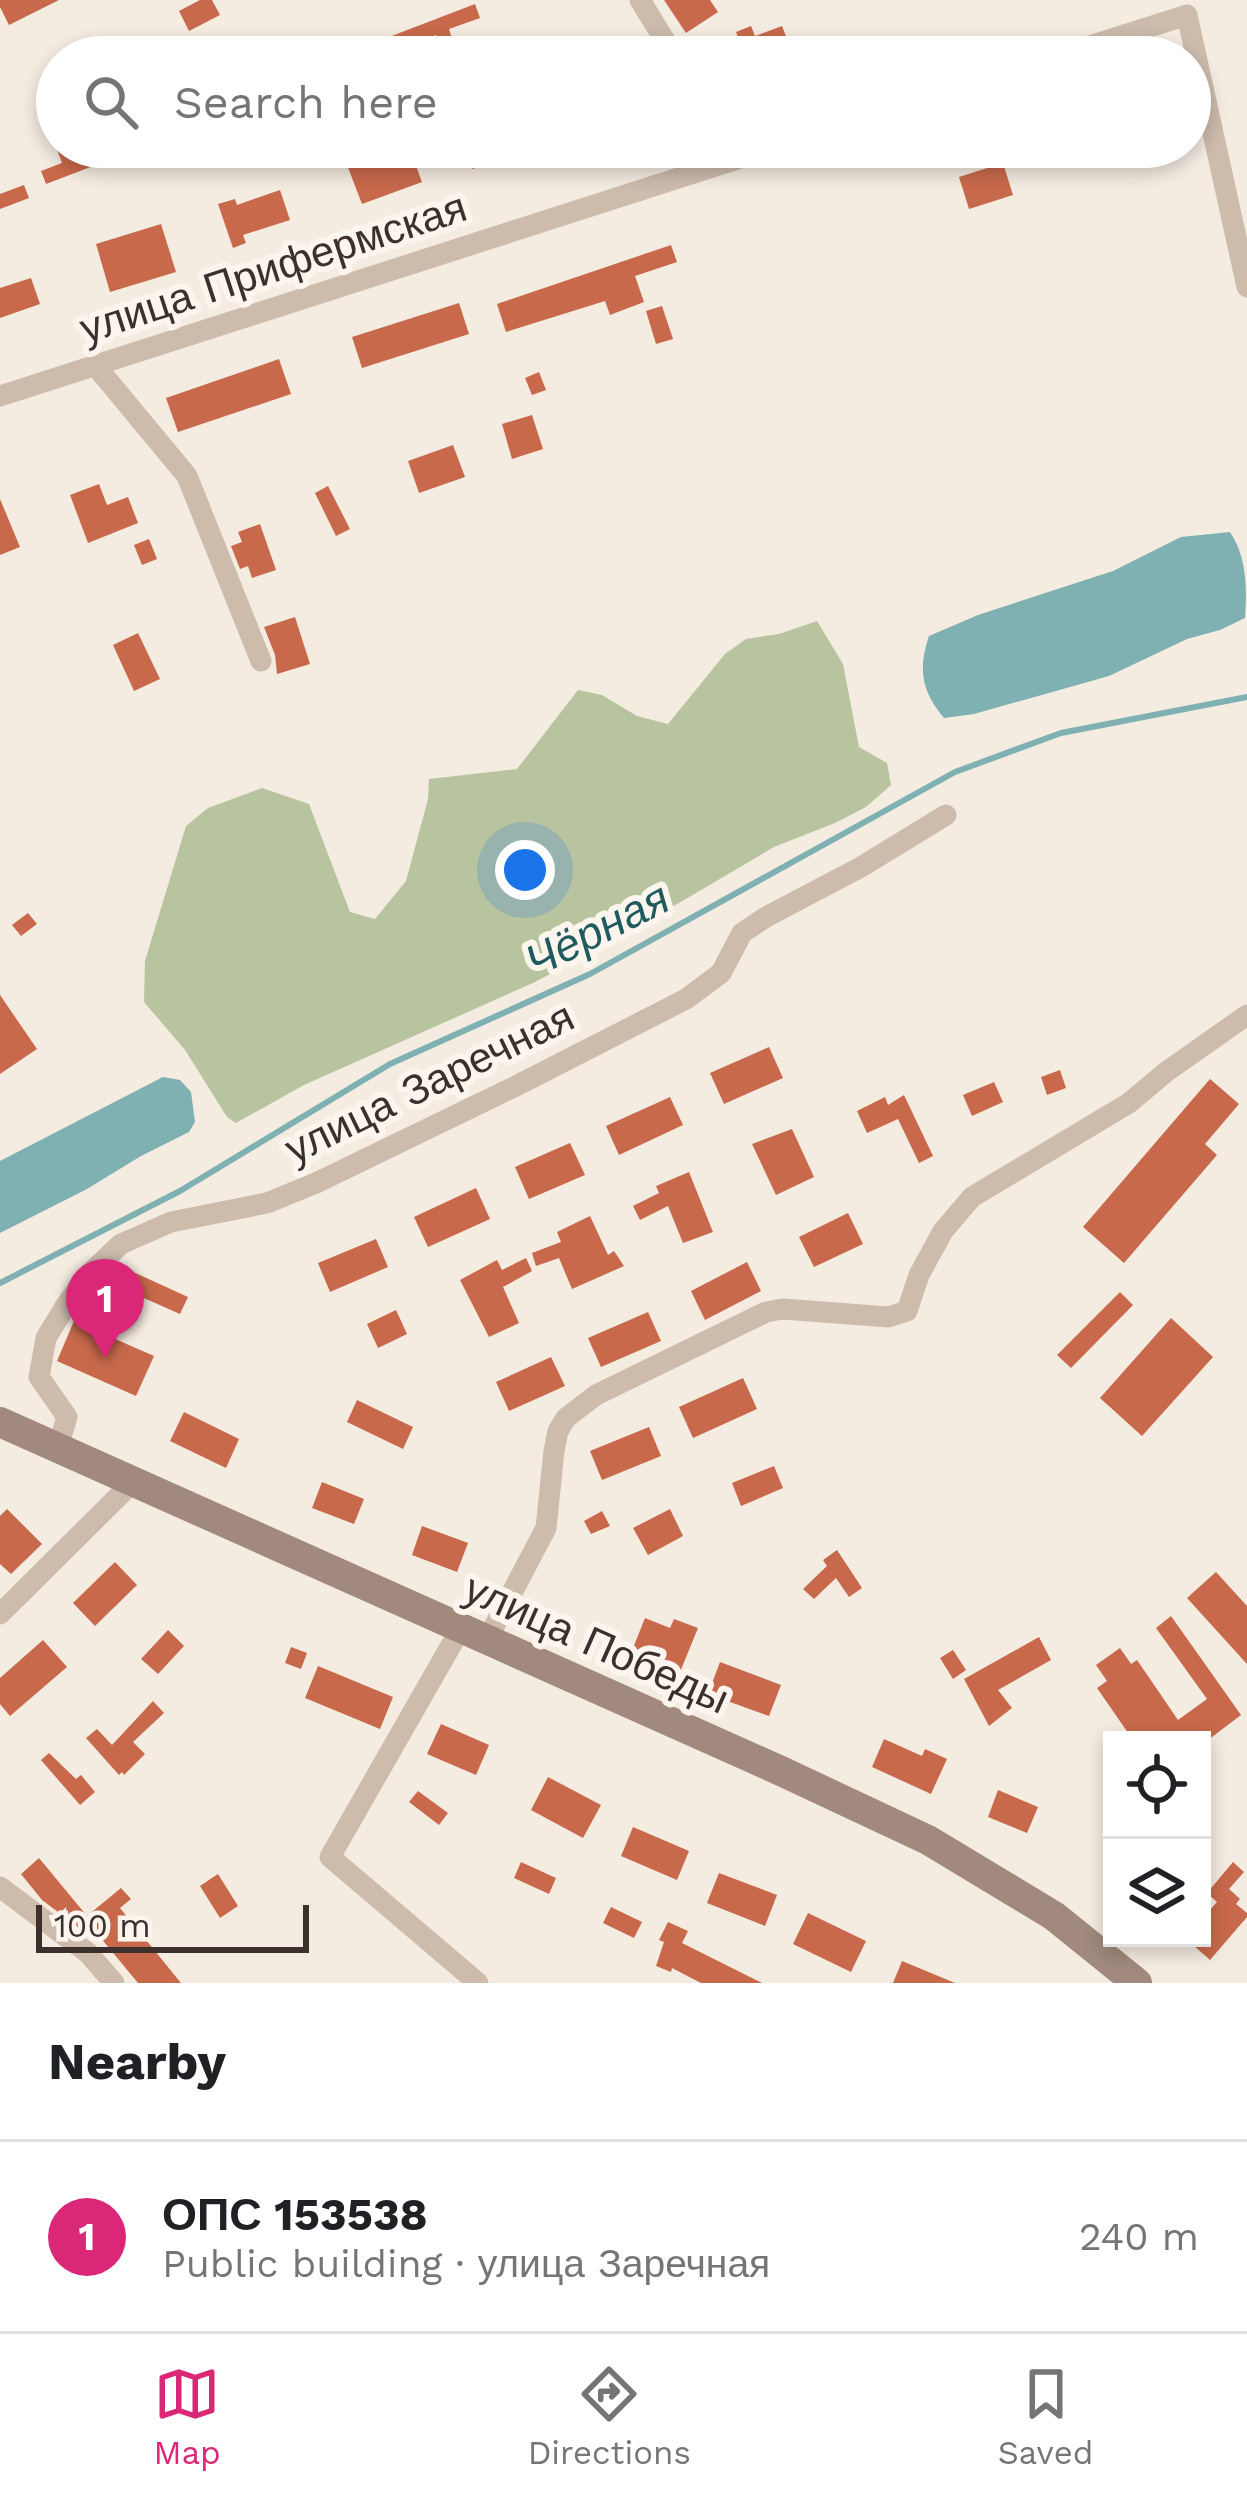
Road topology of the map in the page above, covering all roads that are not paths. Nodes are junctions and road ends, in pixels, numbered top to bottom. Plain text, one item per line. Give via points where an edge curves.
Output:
1 (640, 0) edge
2 (662, 36) edge
3 (1120, 36) edge
4 (1191, 36) edge
5 (1211, 126) edge
6 (689, 168) edge
7 (1247, 287) edge
8 (95, 365) junction
9 (0, 396) edge
10 (260, 661) dead end
11 (946, 815) dead end
12 (1247, 1015) edge
13 (0, 1421) edge
14 (58, 1447) junction
15 (134, 1480) junction
16 (0, 1614) edge
17 (474, 1634) junction
18 (0, 1887) edge
19 (114, 1983) edge
20 (478, 1983) edge
21 (1136, 1983) edge

1 - 2 street
3 - 4 street via 1186,15
5 - 7 street
6 - 8 street, улица Прифермская
8 - 9 street, улица Прифермская
8 - 10 street via 187,476
11 - 14 street, улица Заречная via 742,933 721,973 686,1000 316,1183 267,1203 171,1222 121,1244 89,1274 46,1338 39,1377 67,1417
12 - 17 street via 1129,1103 972,1198 935,1246 907,1311 766,1312 596,1395 566,1418 554,1450 546,1528
13 - 14 street, улица Победы
14 - 15 street, улица Победы
15 - 16 street
15 - 17 street, улица Победы
17 - 20 street via 331,1857
17 - 21 street, улица Победы via 928,1840 1054,1916
18 - 19 street via 88,1953

